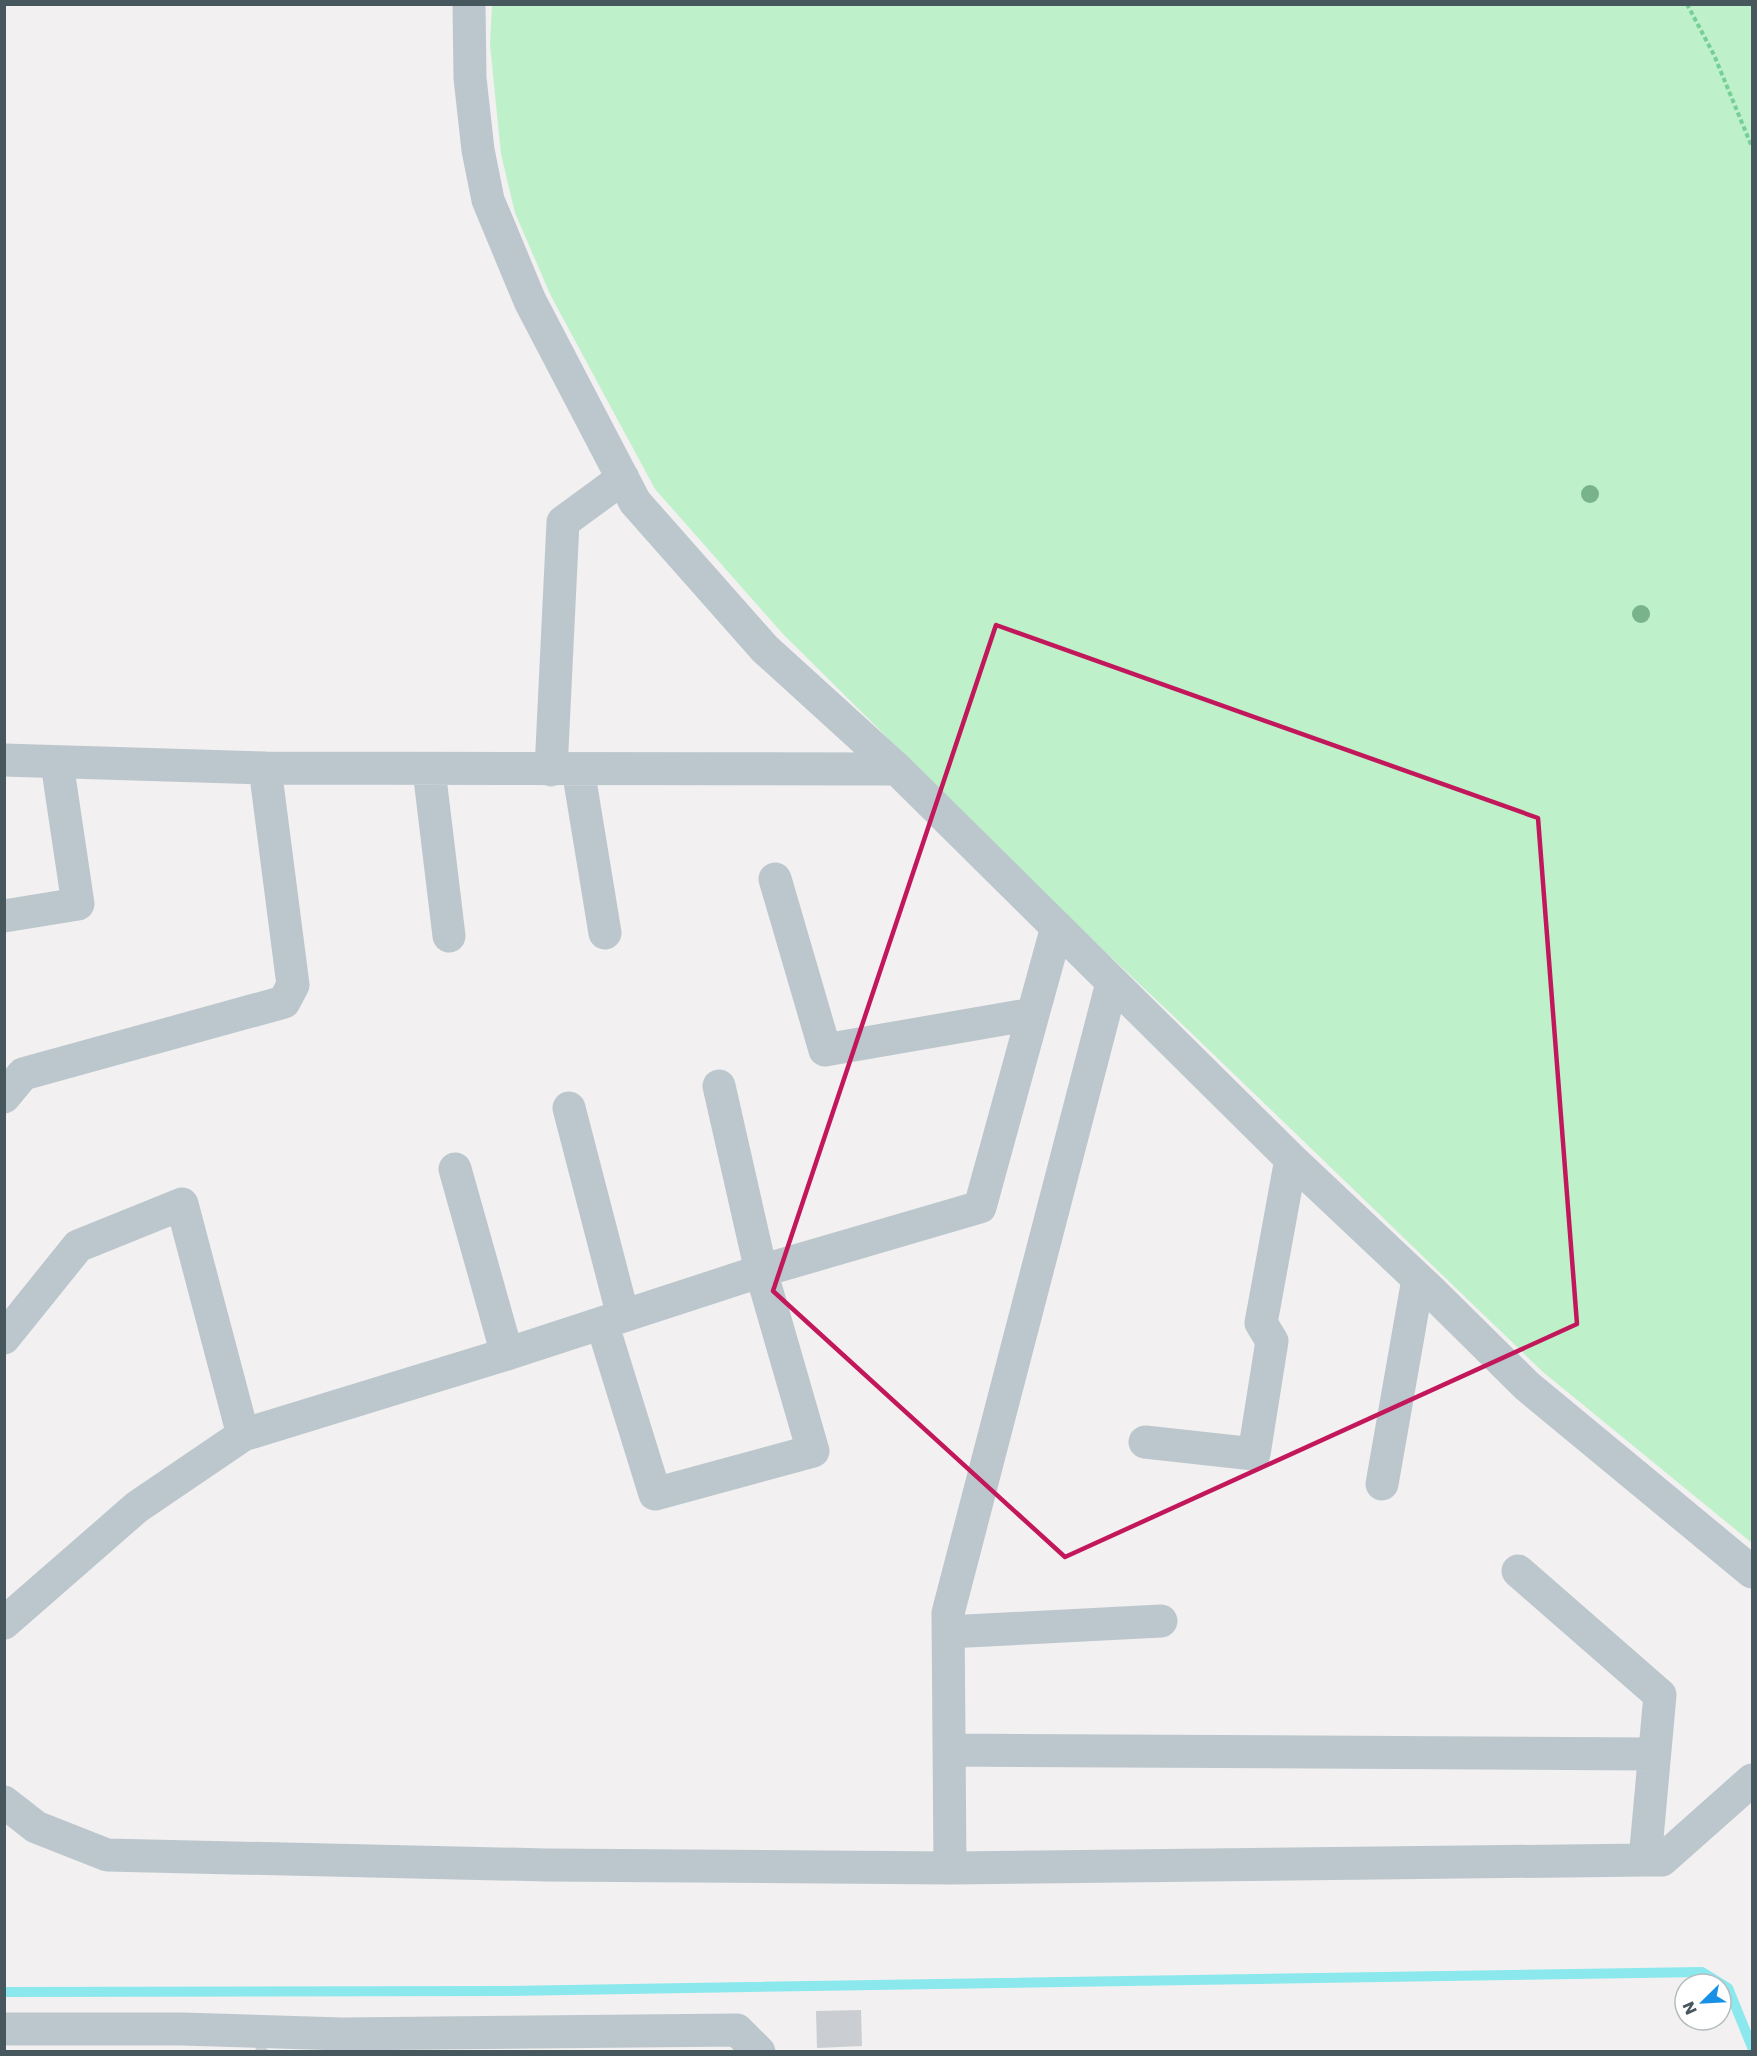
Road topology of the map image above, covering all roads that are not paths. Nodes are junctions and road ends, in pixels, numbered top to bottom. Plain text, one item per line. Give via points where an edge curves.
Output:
1 (469, 4) edge
2 (623, 478) junction
3 (4, 760) edge
4 (57, 763) junction
5 (265, 768) junction
6 (565, 769) junction
7 (897, 769) junction
8 (429, 770) junction
9 (774, 879) dead end
10 (4, 916) edge
11 (1057, 927) junction
12 (605, 933) dead end
13 (449, 936) dead end
14 (1112, 983) junction
15 (1033, 1014) junction
16 (719, 1086) dead end
17 (4, 1097) edge
18 (569, 1108) dead end
19 (1291, 1160) junction
20 (455, 1169) dead end
21 (761, 1271) junction
22 (1418, 1279) junction
23 (612, 1319) junction
24 (4, 1338) edge
25 (507, 1354) junction
26 (243, 1435) junction
27 (1145, 1442) dead end
28 (1382, 1484) dead end
29 (1518, 1571) dead end
30 (1752, 1572) edge
31 (1161, 1622) dead end
32 (4, 1623) edge
33 (948, 1632) junction
34 (949, 1750) junction
35 (1654, 1754) junction
36 (1752, 1780) edge
37 (4, 1802) edge
38 (1645, 1860) junction
39 (950, 1868) junction
40 (4, 2029) edge
41 (547, 2042) edge
42 (335, 2043) edge
43 (759, 2052) edge

1 - 2 street via 470,78 488,200 530,300
2 - 6 street via 563,522
2 - 7 street via 635,502 765,649
3 - 4 street
4 - 5 street
4 - 10 street via 78,904
5 - 8 street
5 - 17 street via 293,986 284,1002 23,1074
6 - 7 street
6 - 8 street
6 - 12 street
7 - 11 street
8 - 13 street
9 - 15 street via 825,1050
11 - 14 street
11 - 15 street
14 - 19 street
14 - 33 street via 948,1613
15 - 21 street via 980,1207
16 - 21 street
18 - 23 street
19 - 22 street
19 - 27 street via 1261,1323 1272,1341 1254,1454
20 - 25 street
21 - 23 street
21 - 23 street via 813,1451 655,1494
22 - 28 street
22 - 30 street via 1527,1386
23 - 25 street
24 - 26 street via 78,1246 182,1204
25 - 26 street
26 - 32 street via 137,1507
29 - 35 street via 1660,1695
31 - 33 street
33 - 34 street
34 - 35 street
34 - 39 street
35 - 38 street
36 - 38 street via 1662,1860
37 - 39 street via 36,1827 106,1855 547,1865
38 - 39 street
40 - 42 street via 182,2029
41 - 42 street
41 - 43 street via 737,2030

